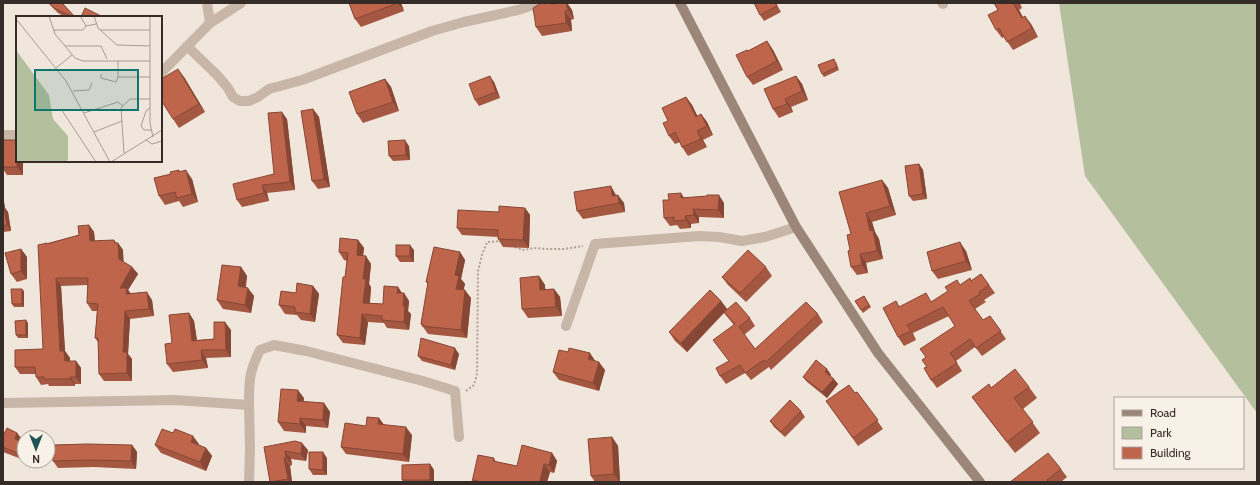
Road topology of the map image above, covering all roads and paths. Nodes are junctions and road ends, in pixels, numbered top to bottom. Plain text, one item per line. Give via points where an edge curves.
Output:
1 (207, 3) edge
2 (241, 3) edge
3 (539, 3) edge
4 (680, 3) edge
5 (210, 23) junction
6 (187, 46) junction
7 (162, 72) edge
8 (3, 135) edge
9 (16, 136) edge
10 (796, 227) junction
11 (502, 241) edge
12 (509, 244) edge
13 (595, 244) junction
14 (566, 326) dead end
15 (455, 391) junction
16 (3, 403) edge
17 (249, 405) junction
18 (458, 437) dead end
19 (249, 482) edge
20 (980, 482) edge

1 - 5 street
2 - 5 street
3 - 6 street via 432,31 302,80 269,89 249,100 233,97 217,75
4 - 10 street
5 - 6 street
6 - 7 street
8 - 9 street
10 - 13 street via 765,238 742,241 699,236
10 - 20 street via 878,352
11 - 15 path via 487,242 478,271 478,348 474,385 466,391
12 - 13 path via 523,250 564,249
13 - 14 street
15 - 17 street via 321,354 274,345 260,350 252,365
15 - 18 street
16 - 17 street via 174,400
17 - 19 street

